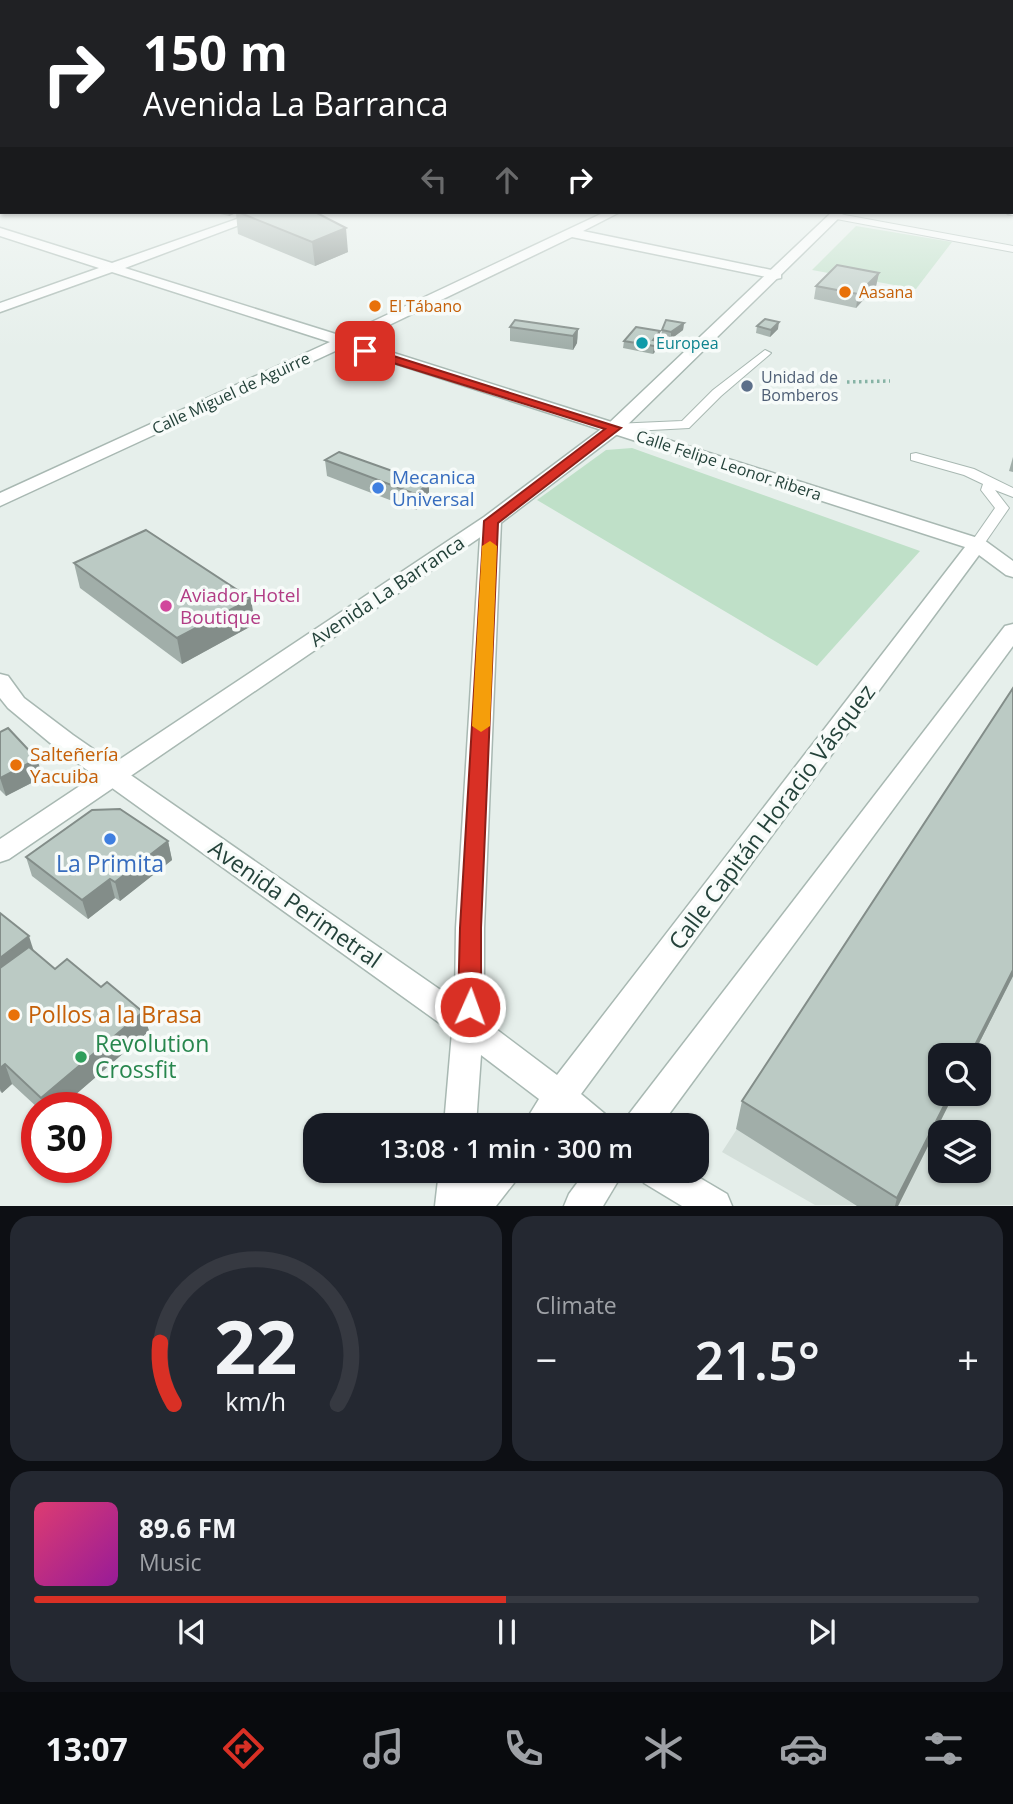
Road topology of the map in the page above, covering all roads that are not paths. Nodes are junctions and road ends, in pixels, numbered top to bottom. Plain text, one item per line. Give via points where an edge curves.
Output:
1 (12, 236) edge
2 (202, 236) edge
3 (559, 236) edge
4 (589, 236) edge
5 (815, 236) edge
6 (949, 236) edge
7 (1013, 249) edge
8 (110, 270) junction
9 (776, 275) junction
10 (0, 309) edge
11 (340, 343) junction
12 (765, 353) dead end
13 (614, 428) junction
14 (916, 457) dead end
15 (992, 484) junction
16 (1013, 493) edge
17 (0, 500) edge
18 (491, 521) junction
19 (977, 544) junction
20 (1013, 571) edge
21 (1013, 631) edge
22 (0, 681) edge
23 (112, 775) junction
24 (0, 852) edge
25 (468, 1026) junction
26 (562, 1098) junction
27 (461, 1113) edge
28 (549, 1113) edge
29 (579, 1113) edge
30 (650, 1113) edge
31 (455, 1183) edge
32 (492, 1183) edge
33 (598, 1183) edge
34 (676, 1183) edge
35 (453, 1206) edge
36 (473, 1206) edge
37 (581, 1206) edge
38 (715, 1206) edge

1 - 8 street, Calle Felipe Leonor Ribera
2 - 8 street
3 - 11 street, Calle Miguel de Aguirre
4 - 9 street
5 - 9 street, Avenida La Barranca
6 - 7 lane
8 - 10 street
8 - 11 street, Calle Felipe Leonor Ribera
9 - 13 street, Avenida La Barranca
11 - 13 street, Calle Felipe Leonor Ribera
11 - 17 street, Calle Miguel de Aguirre
12 - 13 lane via 685,425
13 - 18 street, Avenida La Barranca
13 - 19 street, Calle Felipe Leonor Ribera
14 - 15 lane via 969,472
15 - 16 lane
15 - 19 lane via 988,490 1002,508
18 - 23 street, Avenida La Barranca
18 - 25 street
19 - 20 street
19 - 26 street, Calle Capitán Horacio Vásquez
21 - 30 street
22 - 23 street, Avenida Perimetral via 16,703
23 - 24 street, Avenida La Barranca
23 - 25 street, Avenida Perimetral
25 - 26 street, Avenida Perimetral
25 - 27 street
26 - 28 street, Calle Capitán Horacio Vásquez
26 - 29 street, Avenida Perimetral
31 - 35 street
32 - 36 street
33 - 37 street
34 - 38 street

